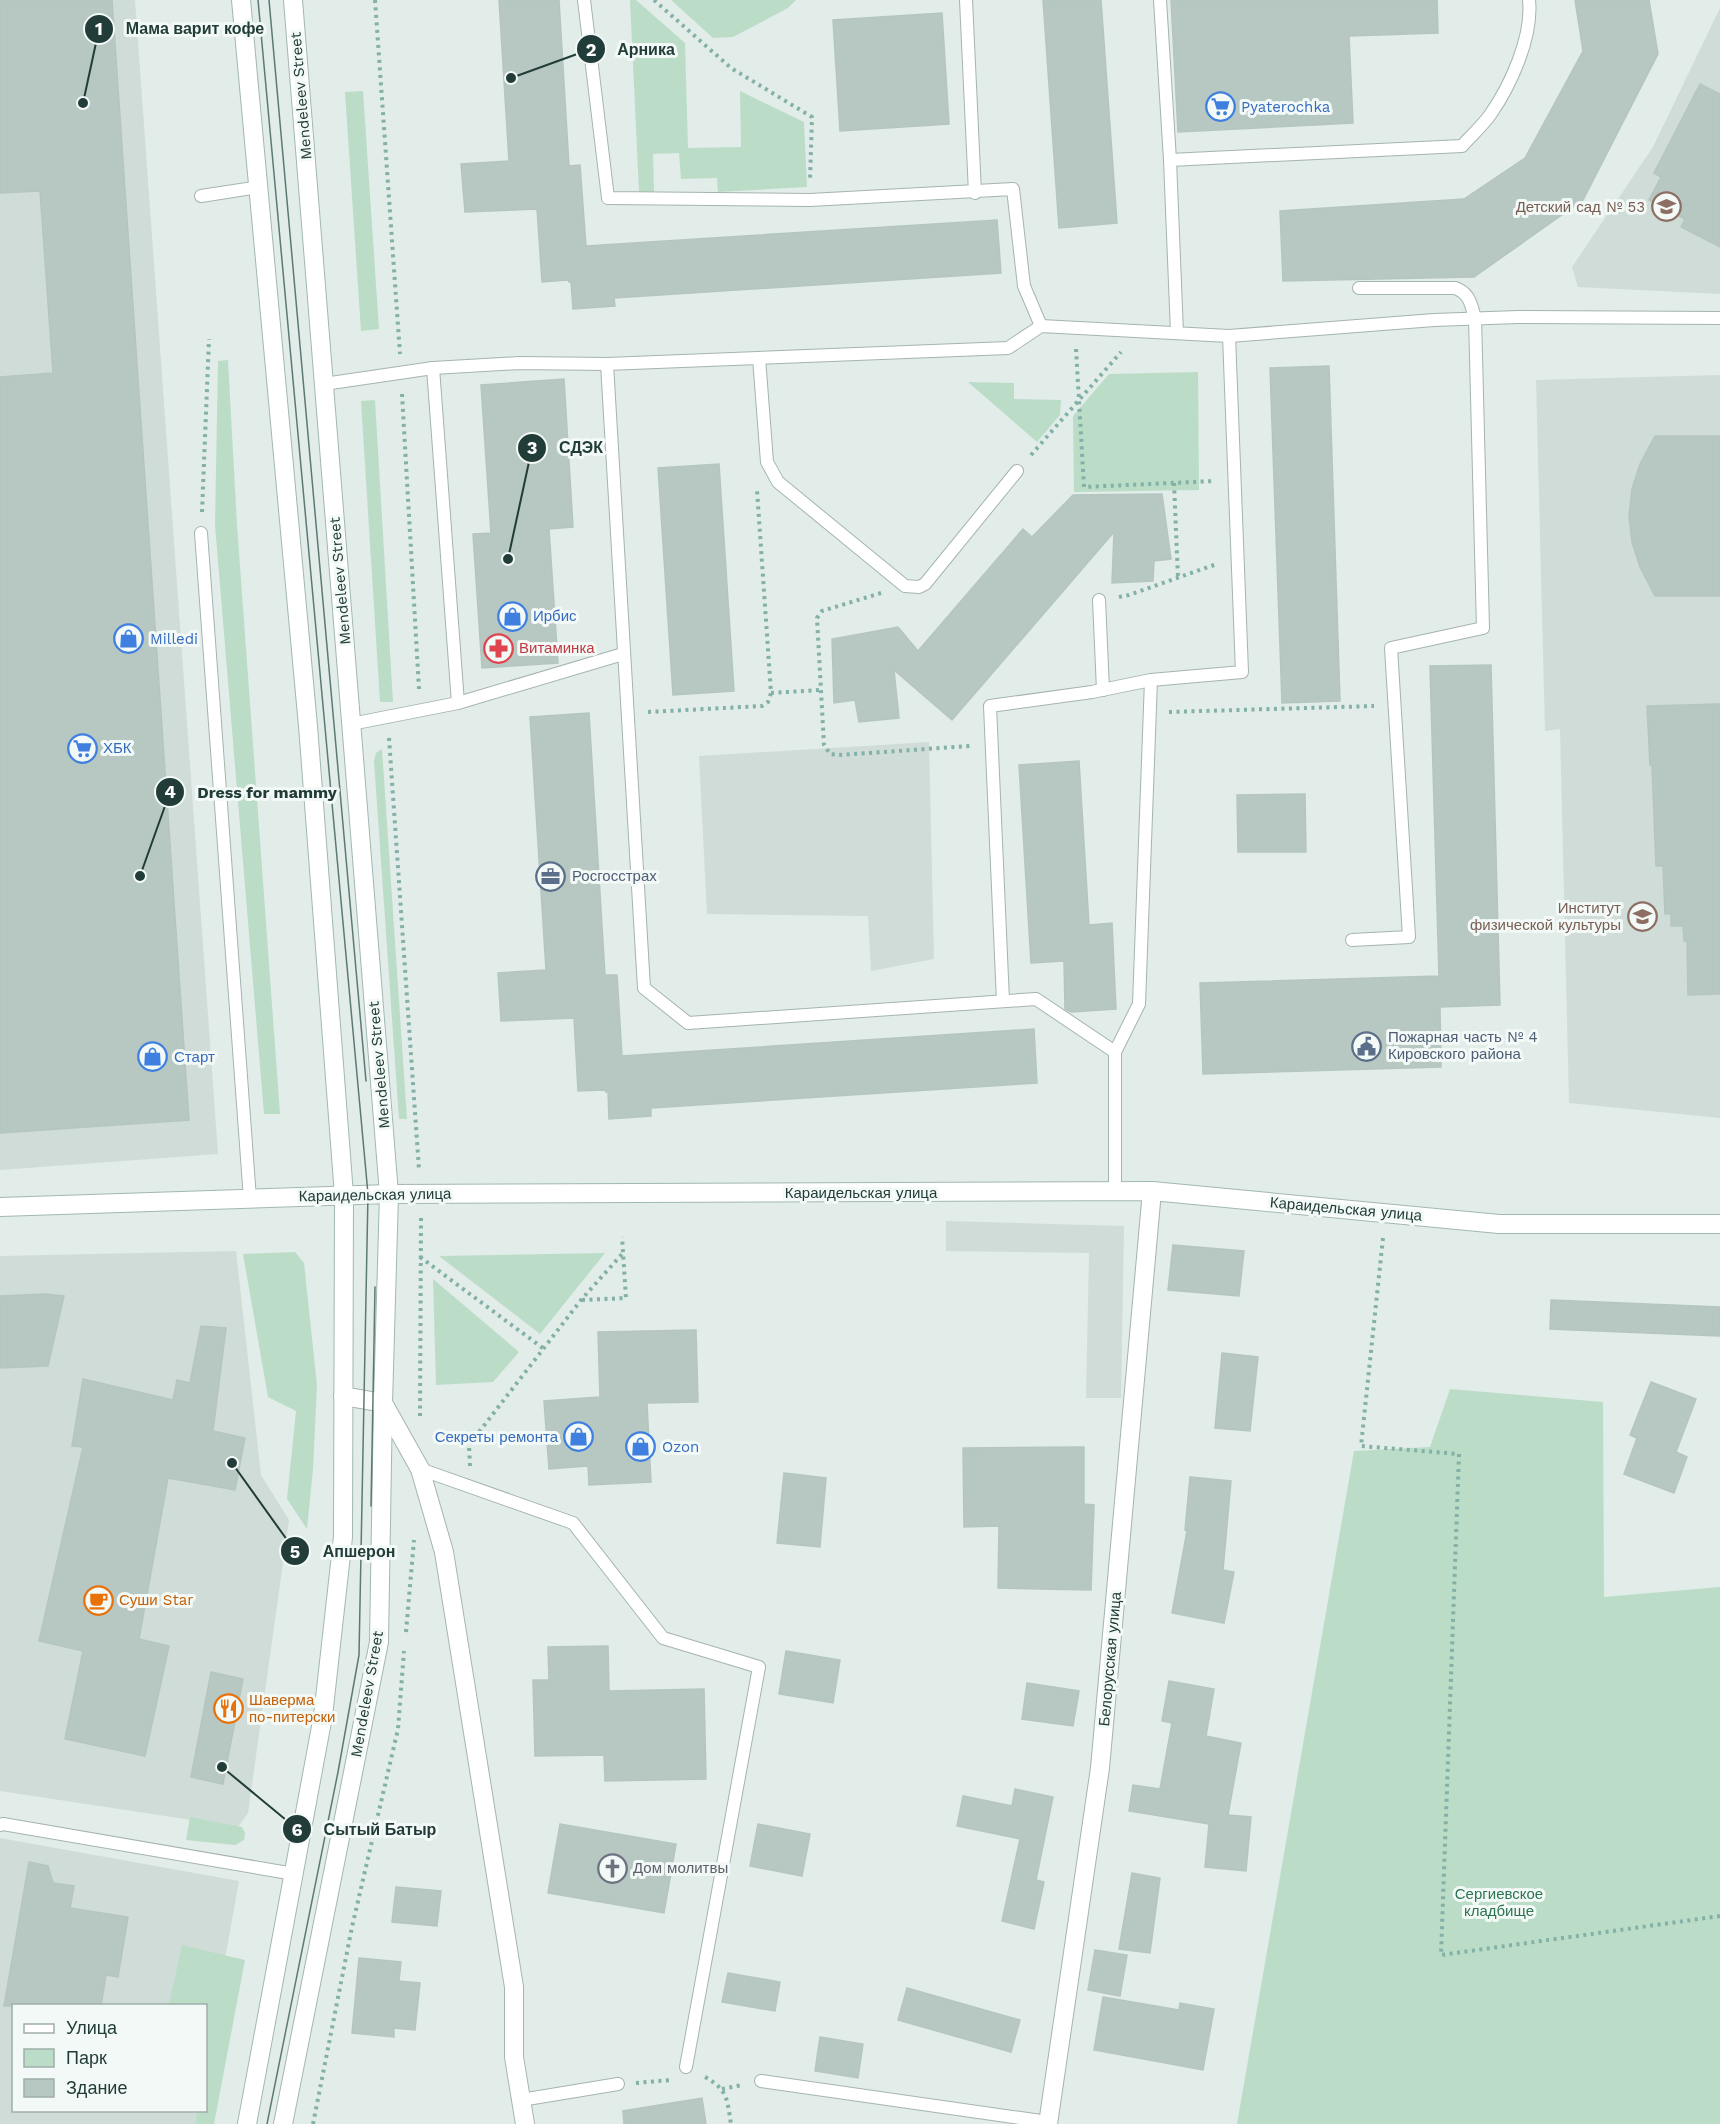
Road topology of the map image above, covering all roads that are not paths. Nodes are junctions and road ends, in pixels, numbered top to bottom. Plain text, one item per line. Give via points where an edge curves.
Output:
1 (242, 0) edge
2 (293, 0) edge
3 (584, 0) edge
4 (966, 0) edge
5 (1160, 0) edge
6 (1529, 0) edge
7 (1170, 160) junction
8 (259, 187) junction
9 (975, 192) junction
10 (201, 196) dead end
11 (1359, 288) dead end
12 (1475, 318) junction
13 (1720, 318) edge
14 (1041, 326) junction
15 (1177, 333) junction
16 (1229, 336) junction
17 (759, 358) junction
18 (608, 364) junction
19 (433, 368) junction
20 (324, 384) junction
21 (1017, 471) road end
22 (201, 534) road end
23 (1099, 600) road end
24 (623, 654) junction
25 (1151, 680) junction
26 (1103, 690) junction
27 (458, 703) junction
28 (351, 724) junction
29 (1352, 940) dead end
30 (1004, 1001) junction
31 (1115, 1052) junction
32 (1152, 1191) junction
33 (1115, 1192) junction
34 (389, 1194) junction
35 (344, 1195) junction
36 (250, 1198) junction
37 (0, 1207) edge
38 (1720, 1224) edge
39 (343, 1396) junction
40 (383, 1403) junction
41 (420, 1470) junction
42 (0, 1825) edge
43 (294, 1874) junction
44 (686, 2067) road end
45 (761, 2081) dead end
46 (618, 2084) road end
47 (521, 2100) junction
48 (1048, 2123) edge
49 (247, 2124) edge
50 (283, 2124) edge
51 (525, 2124) edge

1 - 8 main road
2 - 20 main road, Mendeleev Street
3 - 9 lane via 608,198 810,200
4 - 9 lane
5 - 7 lane
6 - 7 lane via 1531,16 1516,70 1490,115 1462,146
7 - 15 lane
8 - 10 lane
8 - 35 main road via 308,726
9 - 14 lane via 1013,189 1024,286
11 - 12 lane via 1455,288 1469,297
12 - 13 lane
12 - 16 lane
12 - 29 lane via 1484,628 1391,648 1409,937
14 - 15 lane
14 - 17 lane via 1008,348
15 - 16 lane
16 - 25 lane via 1242,672
17 - 18 lane
17 - 21 lane via 767,462 778,482 905,585 925,584
18 - 19 lane via 519,363
18 - 24 lane
19 - 20 lane
19 - 27 lane
20 - 28 main road, Mendeleev Street
22 - 36 lane
23 - 26 lane
24 - 27 lane
24 - 30 lane via 644,988 688,1023
25 - 26 lane
25 - 31 lane via 1139,1004
26 - 30 lane via 990,706
27 - 28 lane
28 - 34 main road, Mendeleev Street
30 - 31 lane via 1036,999
31 - 33 lane
32 - 33 main road, Караидельская улица
32 - 38 main road, Караидельская улица via 1499,1224
32 - 48 main road, Белорусская улица via 1100,1768
33 - 34 main road, Караидельская улица
34 - 35 main road, Караидельская улица
34 - 40 main road, Mendeleev Street
35 - 36 main road, Караидельская улица
35 - 39 main road
36 - 37 main road, Караидельская улица
39 - 40 main road
39 - 43 main road via 343,1537 323,1716
40 - 41 main road
40 - 50 main road, Mendeleev Street via 380,1642
41 - 44 lane via 573,1523 663,1638 759,1667
41 - 47 main road via 444,1552 452,1599 514,1987 513,2044
42 - 43 lane
43 - 49 main road
45 - 48 lane
46 - 47 lane
47 - 51 main road

